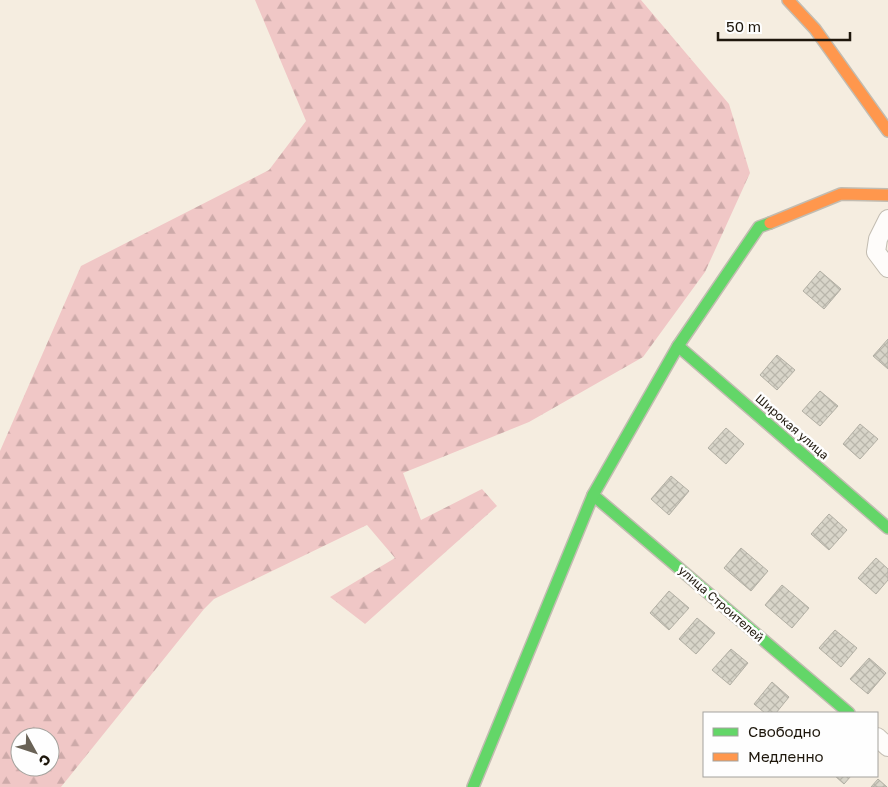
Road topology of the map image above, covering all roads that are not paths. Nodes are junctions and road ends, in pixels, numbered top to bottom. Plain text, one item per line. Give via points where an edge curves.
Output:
1 (788, 0) edge
2 (888, 131) edge
3 (888, 194) edge
4 (888, 219) edge
5 (885, 265) edge
6 (678, 346) junction
7 (593, 495) junction
8 (888, 528) edge
9 (848, 712) edge
10 (878, 738) edge
11 (888, 747) edge
12 (473, 787) edge

1 - 2 street via 815,29
3 - 6 street via 841,194 759,228
4 - 5 street via 878,239 876,252
6 - 7 street
6 - 8 street, Широкая улица
7 - 9 street, улица Строителей
7 - 12 street
10 - 11 street

